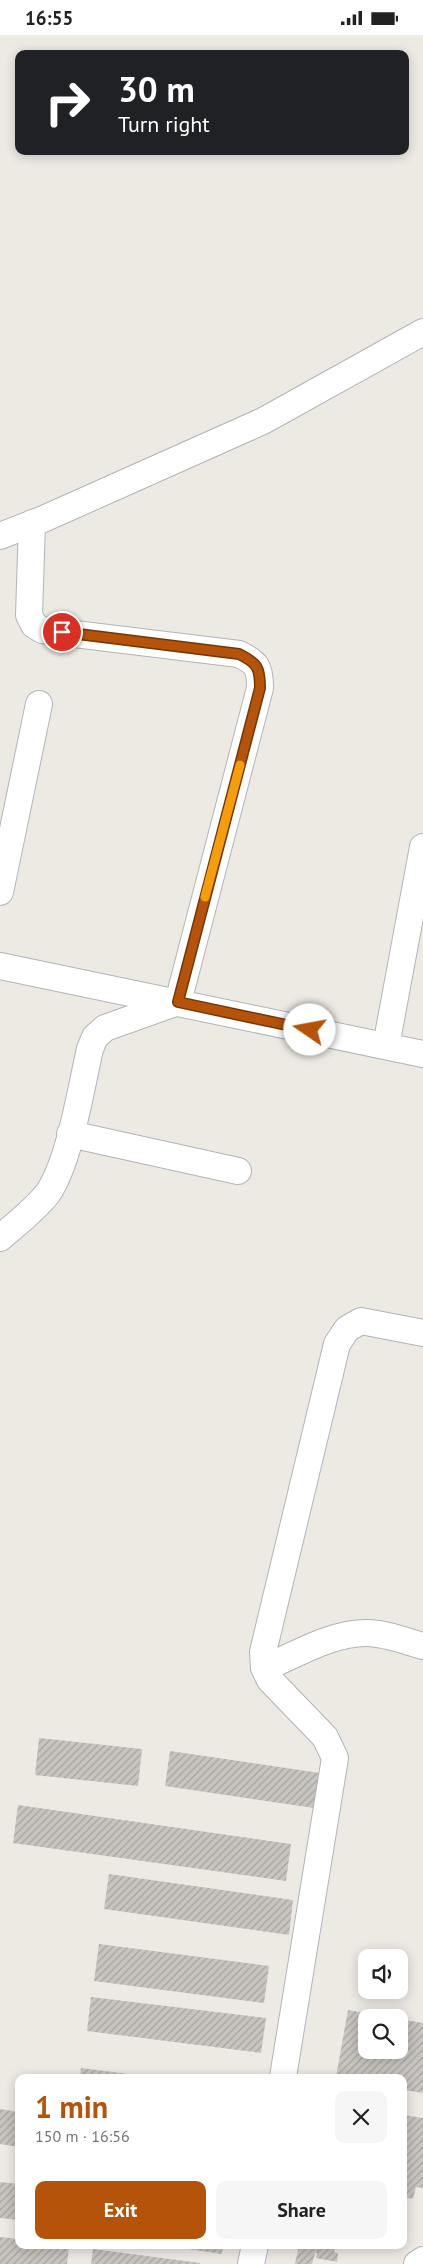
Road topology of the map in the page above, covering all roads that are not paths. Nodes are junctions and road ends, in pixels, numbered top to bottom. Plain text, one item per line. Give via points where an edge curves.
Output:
1 (423, 332) edge
2 (32, 523) junction
3 (0, 536) edge
4 (39, 704) dead end
5 (423, 847) edge
6 (0, 892) edge
7 (0, 966) edge
8 (178, 1002) junction
9 (386, 1046) junction
10 (423, 1054) edge
11 (70, 1134) junction
12 (238, 1171) dead end
13 (0, 1238) edge
14 (423, 1333) edge
15 (423, 1646) edge
16 (264, 1667) junction
17 (283, 2074) edge
18 (254, 2249) edge
19 (423, 2260) edge
20 (252, 2264) edge
21 (417, 2264) edge

1 - 2 street via 263,421
2 - 3 street
2 - 8 street via 30,615 34,625 42,629 239,654 254,661 260,672 260,688
4 - 6 street
5 - 9 street
7 - 8 street
8 - 9 street
8 - 11 street via 105,1028 96,1037 90,1049
9 - 10 street
11 - 12 street
11 - 13 street via 57,1176 48,1192
14 - 16 street via 361,1321 347,1329 337,1344 263,1652
15 - 16 street via 378,1634 343,1635
16 - 17 street via 270,1680 325,1737 335,1758
18 - 20 street
19 - 21 street

